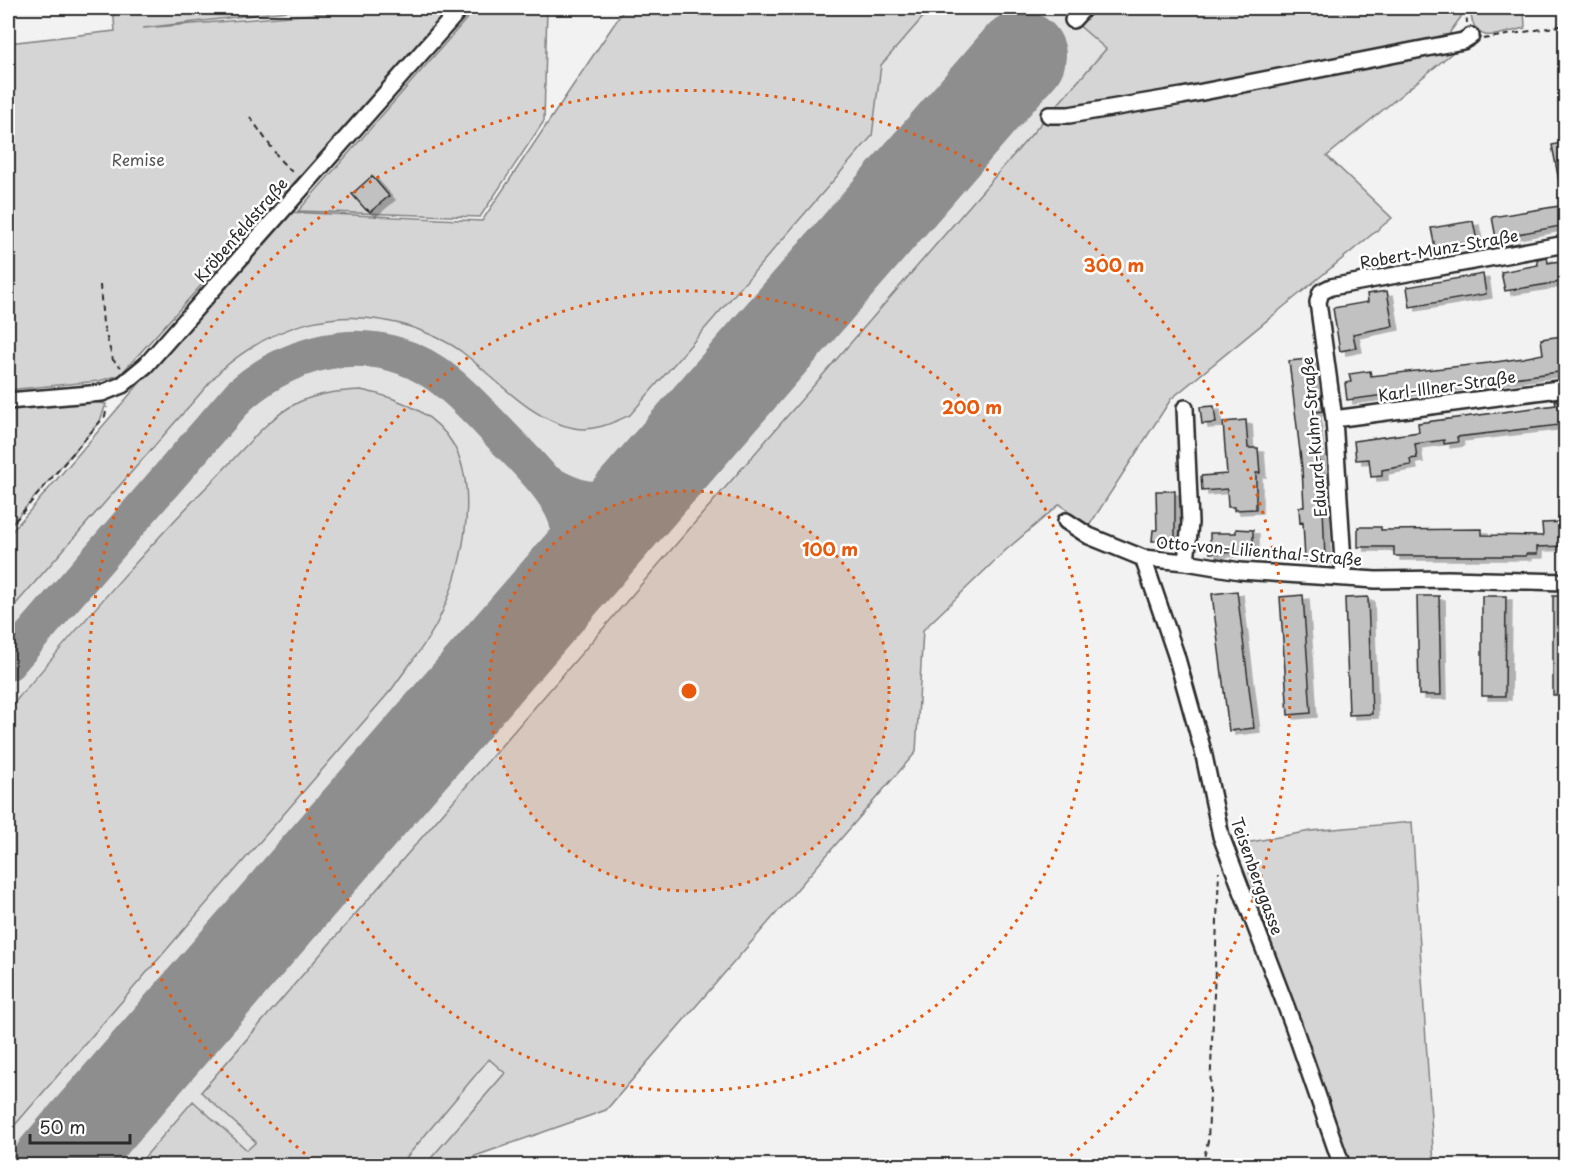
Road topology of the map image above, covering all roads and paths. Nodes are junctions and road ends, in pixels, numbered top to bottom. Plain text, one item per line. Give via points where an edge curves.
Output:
1 (461, 8) edge
2 (1084, 8) edge
3 (1072, 20) dead end
4 (1566, 25) edge
5 (1471, 36) joint
6 (1049, 115) dead end
7 (250, 117) dead end
8 (304, 185) junction
9 (1566, 244) edge
10 (100, 285) dead end
11 (1321, 292) joint
12 (132, 376) junction
13 (1566, 388) edge
14 (110, 389) junction
15 (8, 400) edge
16 (1185, 408) dead end
17 (1334, 419) junction
18 (1066, 521) dead end
19 (8, 529) edge
20 (1143, 558) junction
21 (1186, 562) junction
22 (1344, 578) junction
23 (1566, 582) edge
24 (1219, 872) dead end
25 (1202, 1166) edge
26 (1342, 1166) edge

1 - 8 street, Kröbenfeldstraße
2 - 3 street
4 - 5 path via 1484,39
5 - 6 street via 1463,41 1182,96
7 - 8 path via 281,161
8 - 12 street, Kröbenfeldstraße via 146,365
9 - 11 street, Robert-Munz-Straße
10 - 12 path via 103,324 113,360
11 - 17 street, Eduard-Kuhn-Straße via 1318,302
12 - 14 street, Kröbenfeldstraße
13 - 17 street, Karl-Illner-Straße
14 - 15 street, Kröbenfeldstraße via 102,393
14 - 19 path via 105,416
16 - 21 street via 1190,523
17 - 22 street, Eduard-Kuhn-Straße
18 - 20 street, Otto-von-Lilienthal-Straße via 1089,536
20 - 21 street, Otto-von-Lilienthal-Straße
20 - 26 street, Teisenberggasse via 1203,751 1221,836
21 - 22 street, Otto-von-Lilienthal-Straße via 1240,571
22 - 23 street, Otto-von-Lilienthal-Straße
24 - 25 path via 1208,1141

